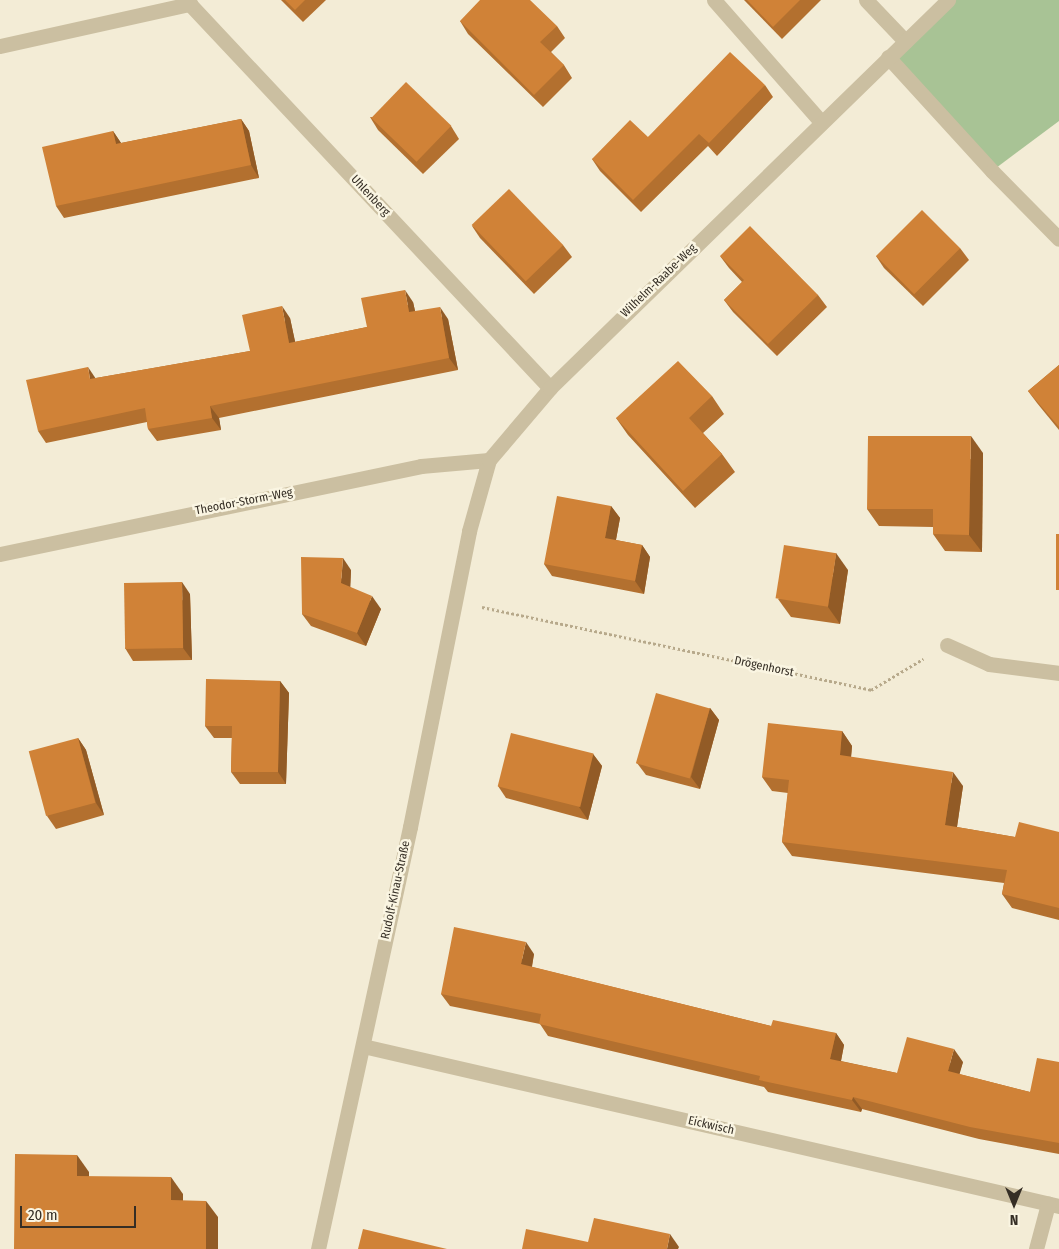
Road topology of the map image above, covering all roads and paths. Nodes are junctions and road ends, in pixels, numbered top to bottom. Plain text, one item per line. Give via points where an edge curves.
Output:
1 (714, 0) edge
2 (866, 0) edge
3 (948, 0) edge
4 (188, 2) edge
5 (905, 41) junction
6 (0, 46) edge
7 (888, 57) junction
8 (821, 122) junction
9 (1059, 239) edge
10 (550, 388) junction
11 (489, 460) junction
12 (469, 531) joint
13 (0, 554) edge
14 (457, 602) junction
15 (947, 645) joint
16 (1059, 673) edge
17 (363, 1046) junction
18 (1054, 1205) edge
19 (318, 1249) edge
20 (1036, 1249) edge

1 - 8 street
2 - 5 street
3 - 5 street, Wilhelm-Raabe-Weg
4 - 6 street, Uhlenberg
4 - 10 street, Uhlenberg
5 - 7 street, Wilhelm-Raabe-Weg
7 - 8 street, Wilhelm-Raabe-Weg
7 - 9 street
8 - 10 street, Wilhelm-Raabe-Weg
10 - 11 street, Wilhelm-Raabe-Weg
11 - 12 street, Wilhelm-Raabe-Weg
11 - 13 street, Theodor-Storm-Weg via 421,466
12 - 14 street, Rudolf-Kinau-Straße
14 - 15 path, Drögenhorst via 871,690
14 - 17 street, Rudolf-Kinau-Straße
15 - 16 street via 988,664
17 - 18 street, Eickwisch
17 - 19 street, Rudolf-Kinau-Straße
18 - 20 street

